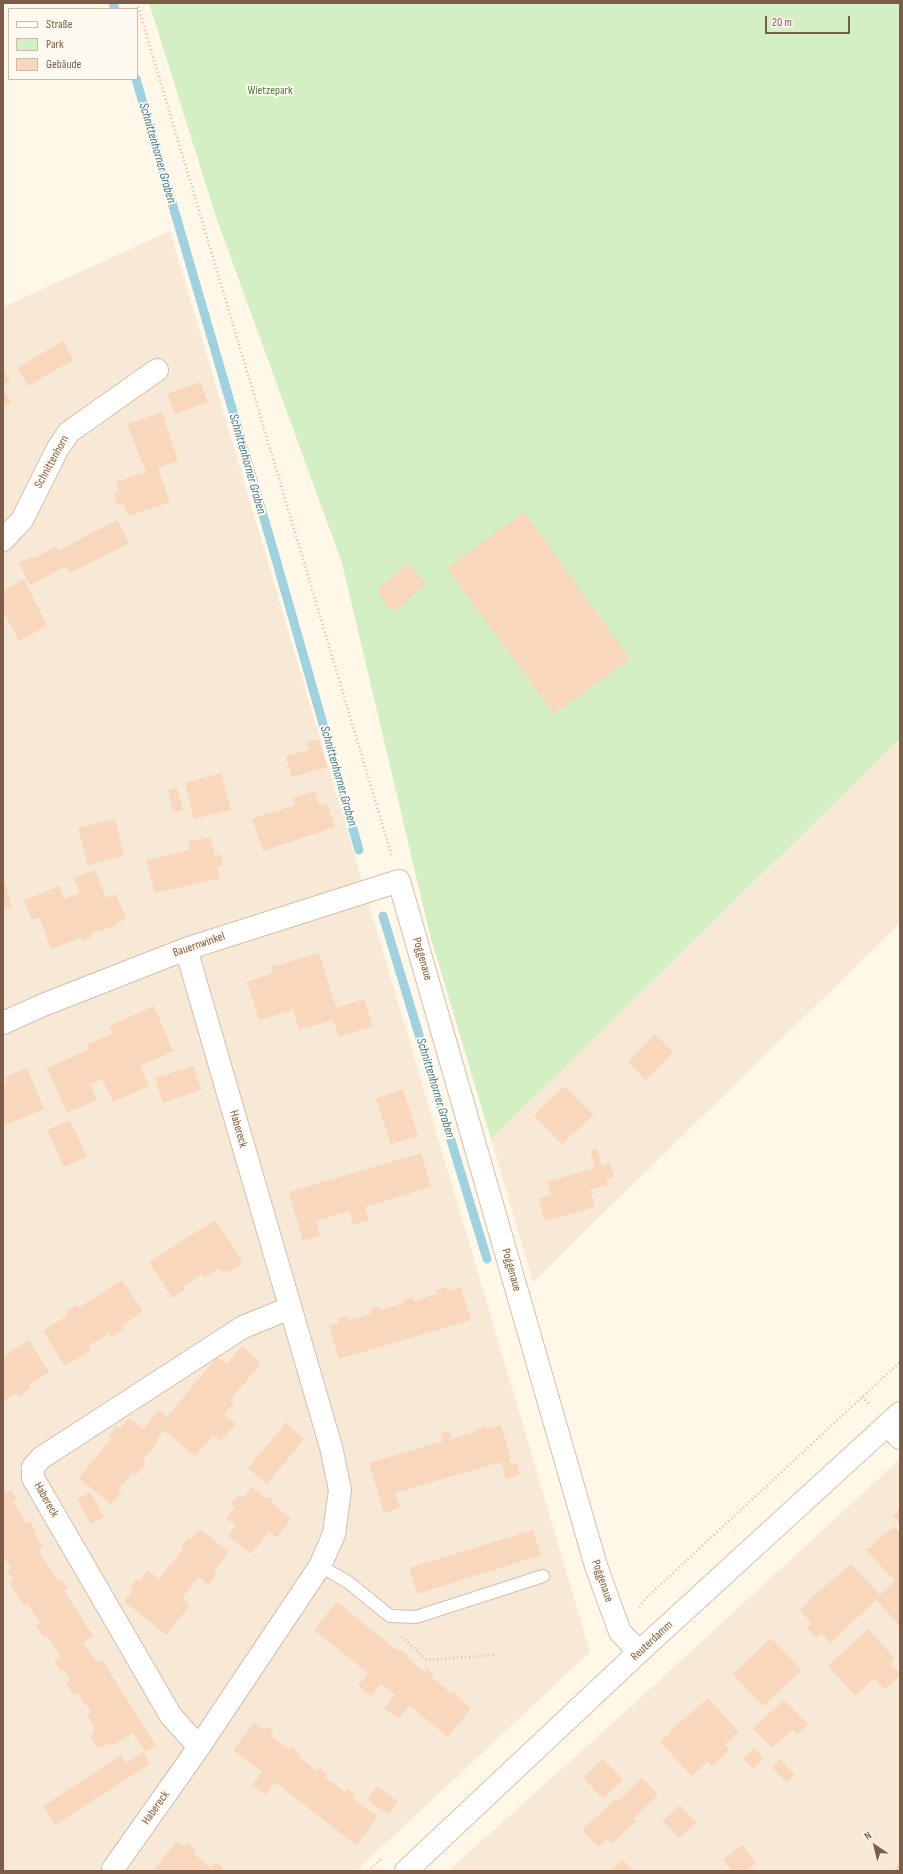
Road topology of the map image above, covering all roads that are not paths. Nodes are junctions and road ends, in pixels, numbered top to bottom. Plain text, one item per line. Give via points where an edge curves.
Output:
1 (157, 370) dead end
2 (3, 540) edge
3 (399, 881) joint
4 (186, 949) junction
5 (3, 1023) edge
6 (290, 1308) junction
7 (896, 1425) edge
8 (320, 1566) junction
9 (543, 1576) dead end
10 (639, 1652) junction
11 (199, 1746) junction
12 (112, 1869) dead end
13 (406, 1871) edge

1 - 2 street, Schnittenhorn via 69,432 22,520
3 - 4 street, Bauernwinkel
3 - 10 street, Poggenaue via 596,1566 620,1632
4 - 5 street, Bauernwinkel
4 - 6 street, Habereck
6 - 8 street, Habereck via 331,1447 340,1490 334,1534
6 - 11 street, Habereck via 243,1327 41,1458 33,1467 33,1478 171,1716
7 - 10 street, Reuterdamm
8 - 9 lane via 348,1582 390,1616 416,1617
8 - 11 street, Habereck
10 - 13 street, Reuterdamm
11 - 12 street, Habereck

